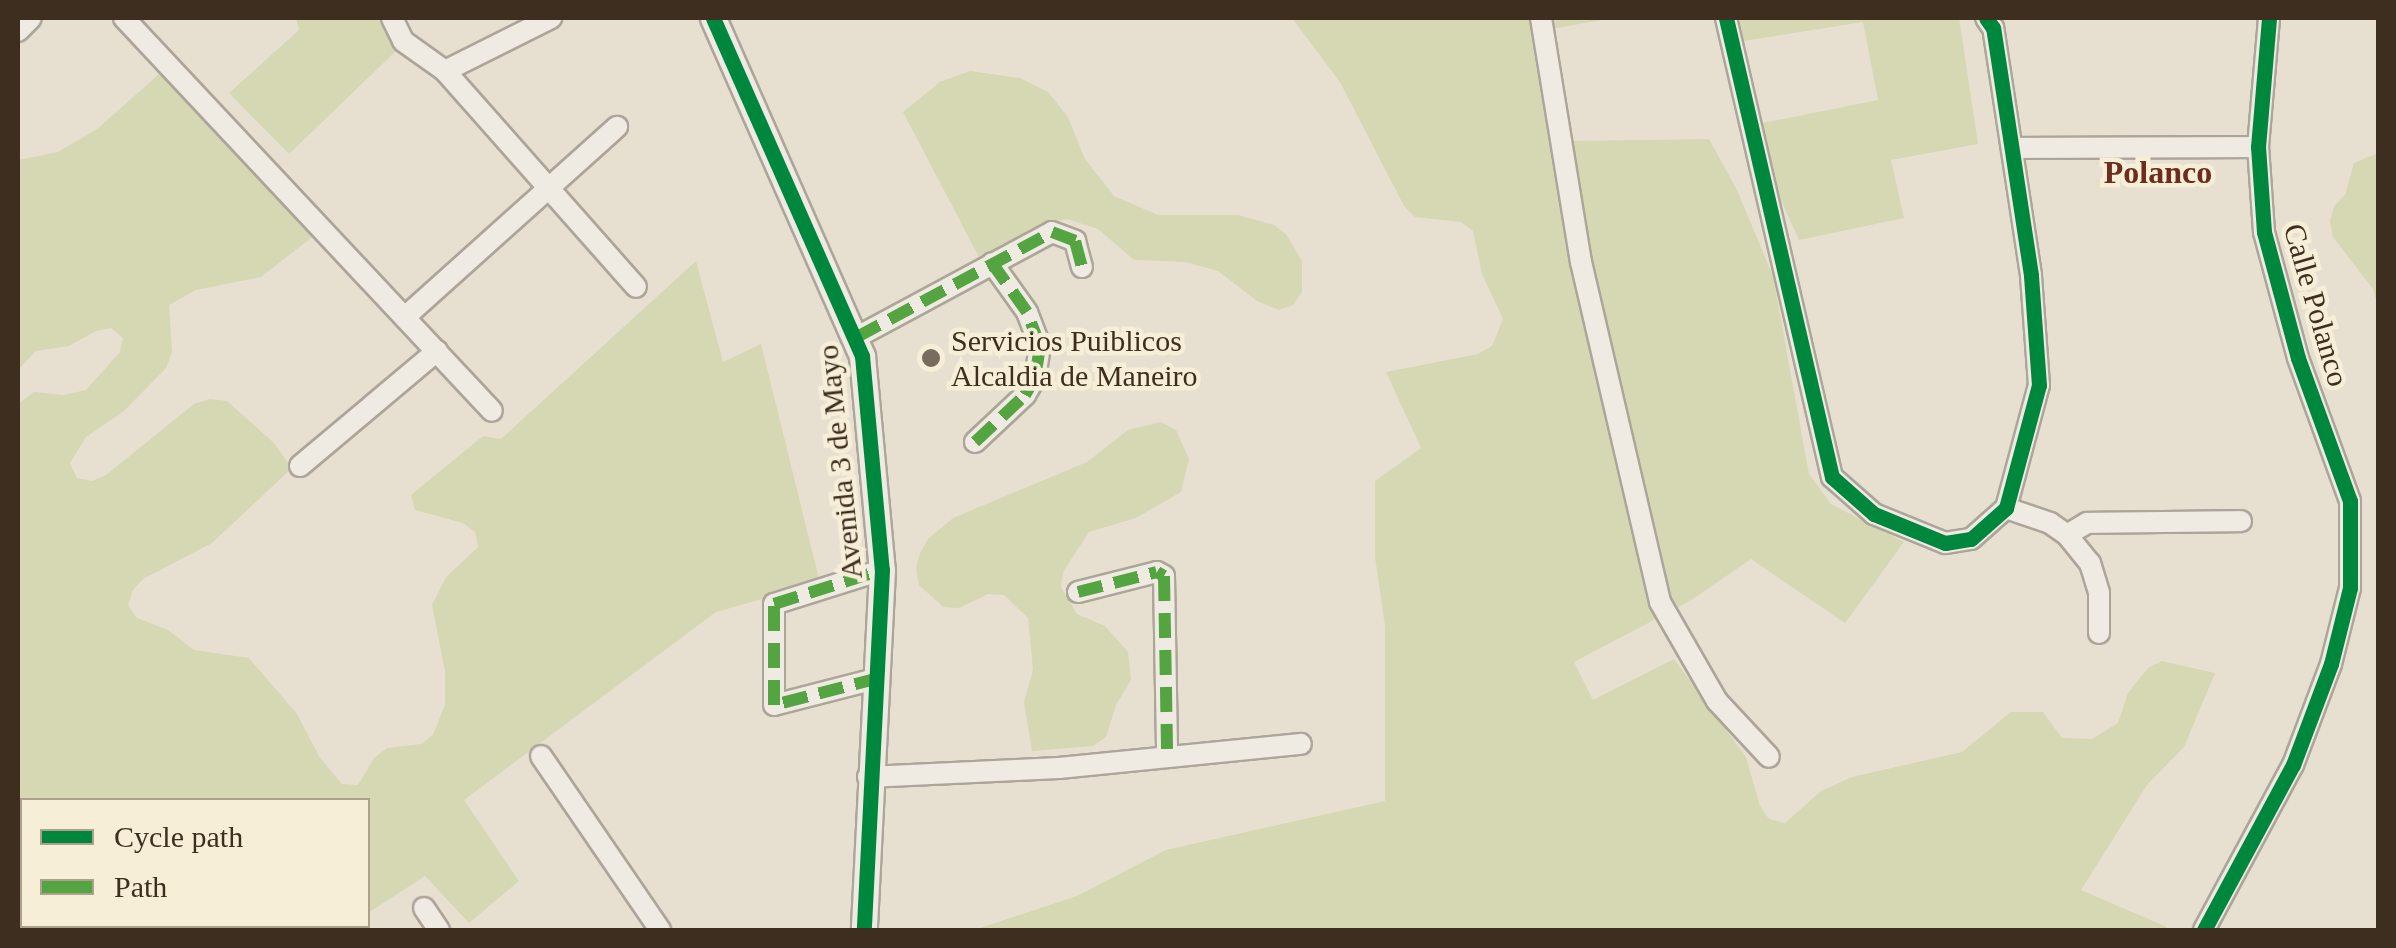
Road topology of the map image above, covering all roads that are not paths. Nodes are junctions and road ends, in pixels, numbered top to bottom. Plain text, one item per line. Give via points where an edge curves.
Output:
1 (31, 18) edge
2 (124, 18) edge
3 (392, 18) edge
4 (550, 18) edge
5 (714, 18) edge
6 (1541, 18) edge
7 (1726, 18) edge
8 (1986, 18) edge
9 (2269, 18) edge
10 (18, 32) edge
11 (446, 71) junction
12 (617, 127) dead end
13 (2258, 147) junction
14 (2012, 148) junction
15 (548, 190) junction
16 (992, 263) junction
17 (1082, 267) dead end
18 (636, 287) dead end
19 (405, 317) junction
20 (857, 337) junction
21 (437, 352) junction
22 (492, 411) dead end
23 (975, 442) dead end
24 (300, 466) dead end
25 (2006, 508) junction
26 (2241, 521) dead end
27 (2067, 535) junction
28 (882, 570) junction
29 (1078, 592) dead end
30 (2100, 633) dead end
31 (879, 678) junction
32 (1302, 744) dead end
33 (541, 756) dead end
34 (1167, 756) junction
35 (1769, 757) dead end
36 (868, 777) junction
37 (424, 908) dead end
38 (439, 930) edge
39 (660, 930) edge
40 (864, 930) edge
41 (2204, 930) edge

1 - 10 street
2 - 19 street
3 - 11 street via 403,41
4 - 11 street
5 - 20 street, Avenida 3 de Mayo
6 - 35 street via 1581,262 1660,602 1717,701
7 - 25 street via 1832,477 1874,514 1945,543 1971,540
8 - 14 street
9 - 13 street, Calle Polanco
11 - 15 street
12 - 15 street
13 - 14 street
13 - 41 street, Calle Polanco via 2264,232 2298,358 2350,501 2350,588 2332,664 2293,766
14 - 25 street via 2039,385
15 - 18 street
15 - 19 street
16 - 17 street via 1052,232 1075,241
16 - 20 street
16 - 23 street via 1027,312 1040,346 1025,395
19 - 21 street
20 - 28 street, Avenida 3 de Mayo
21 - 22 street
21 - 24 street
25 - 27 street
26 - 27 street via 2087,523
27 - 30 street via 2090,563
28 - 31 street, Avenida 3 de Mayo
28 - 31 street via 774,604 774,706
29 - 34 street via 1158,572 1164,576
31 - 36 street, Avenida 3 de Mayo
32 - 34 street
33 - 39 street
34 - 36 street
36 - 40 street, Avenida 3 de Mayo
37 - 38 street

